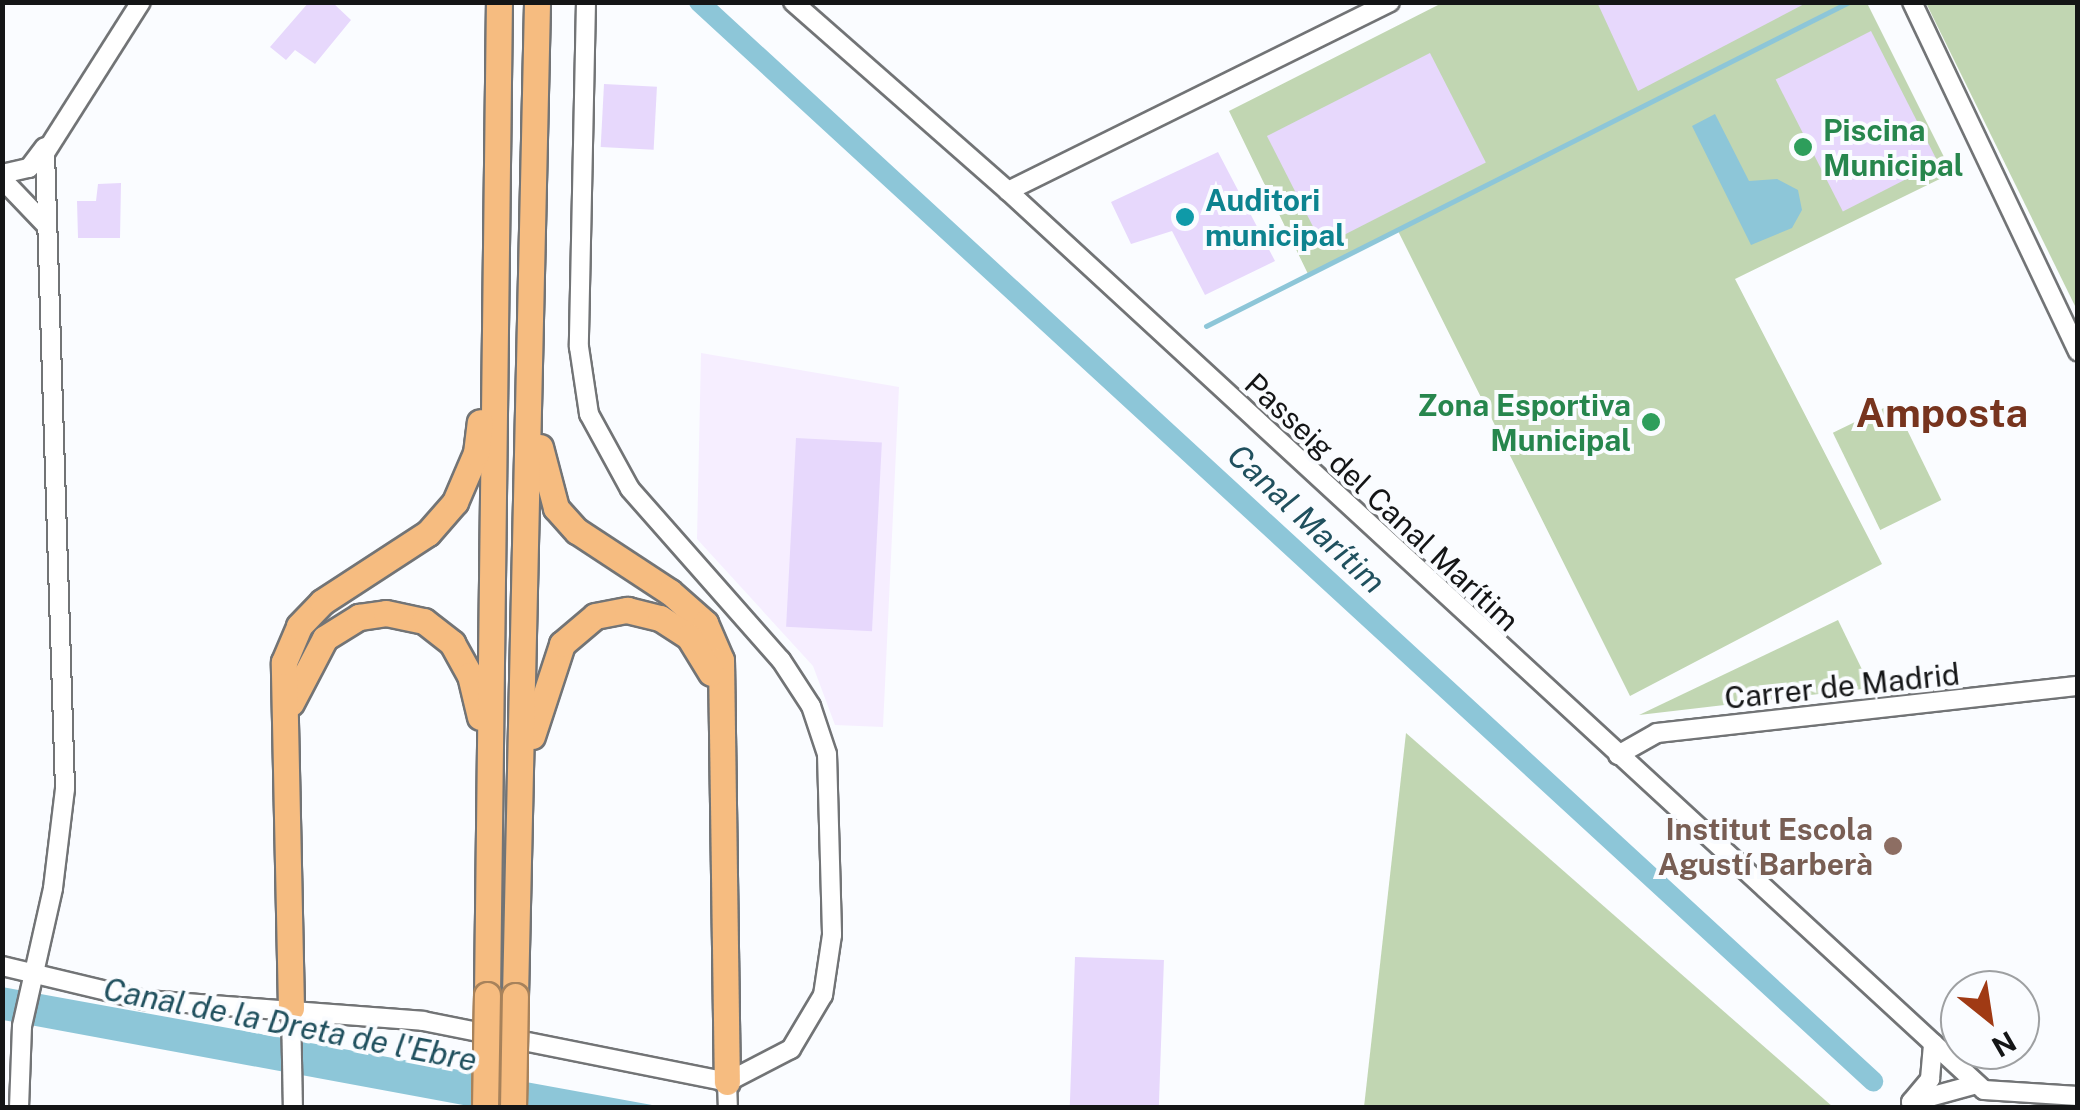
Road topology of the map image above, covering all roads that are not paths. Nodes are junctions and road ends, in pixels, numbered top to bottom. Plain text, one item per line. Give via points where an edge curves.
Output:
1 (140, 2) edge
2 (499, 2) edge
3 (537, 2) edge
4 (586, 2) edge
5 (792, 2) edge
6 (1390, 2) edge
7 (1912, 2) edge
8 (50, 138) junction
9 (2, 176) edge
10 (1008, 191) junction
11 (46, 225) junction
12 (495, 298) junction
13 (2078, 352) edge
14 (531, 387) junction
15 (2078, 686) edge
16 (722, 708) junction
17 (285, 727) junction
18 (1618, 755) junction
19 (490, 757) junction
20 (519, 790) junction
21 (2, 966) edge
22 (30, 982) junction
23 (291, 1016) junction
24 (1933, 1043) junction
25 (1981, 1087) junction
26 (2078, 1096) edge
27 (728, 1098) edge
28 (292, 1101) edge
29 (19, 1108) edge
30 (486, 1108) edge
31 (513, 1108) edge

1 - 8 street
2 - 12 highway
3 - 14 highway
4 - 27 street via 579,348 589,414 630,489 781,660 811,706 827,754 832,920 823,995 791,1049
5 - 10 street, Passeig del Canal Marítim
6 - 10 street
7 - 13 street
8 - 9 street via 29,168
8 - 11 street via 43,174
9 - 11 street
10 - 18 street, Passeig del Canal Marítim
11 - 22 street via 64,789 53,888
12 - 17 highway via 476,453 455,502 428,534 322,602 299,626 284,662
12 - 19 highway
14 - 16 highway via 556,508 577,531 670,592 705,624 721,660
14 - 20 highway
15 - 18 street, Carrer de Madrid via 1657,734
16 - 20 highway via 708,663 689,637 660,618 627,610 596,616 562,644 545,682
16 - 27 highway
17 - 19 highway via 296,682 325,638 359,617 386,614 424,622 452,643 470,675
17 - 23 highway
18 - 24 street, Passeig del Canal Marítim
19 - 30 highway, bridge
20 - 31 highway, bridge
21 - 22 street
22 - 23 street
22 - 29 street
23 - 27 street via 423,1021
23 - 28 street
24 - 25 street, Passeig del Canal Marítim
24 - 25 street via 1930,1079 1911,1102
25 - 26 street

